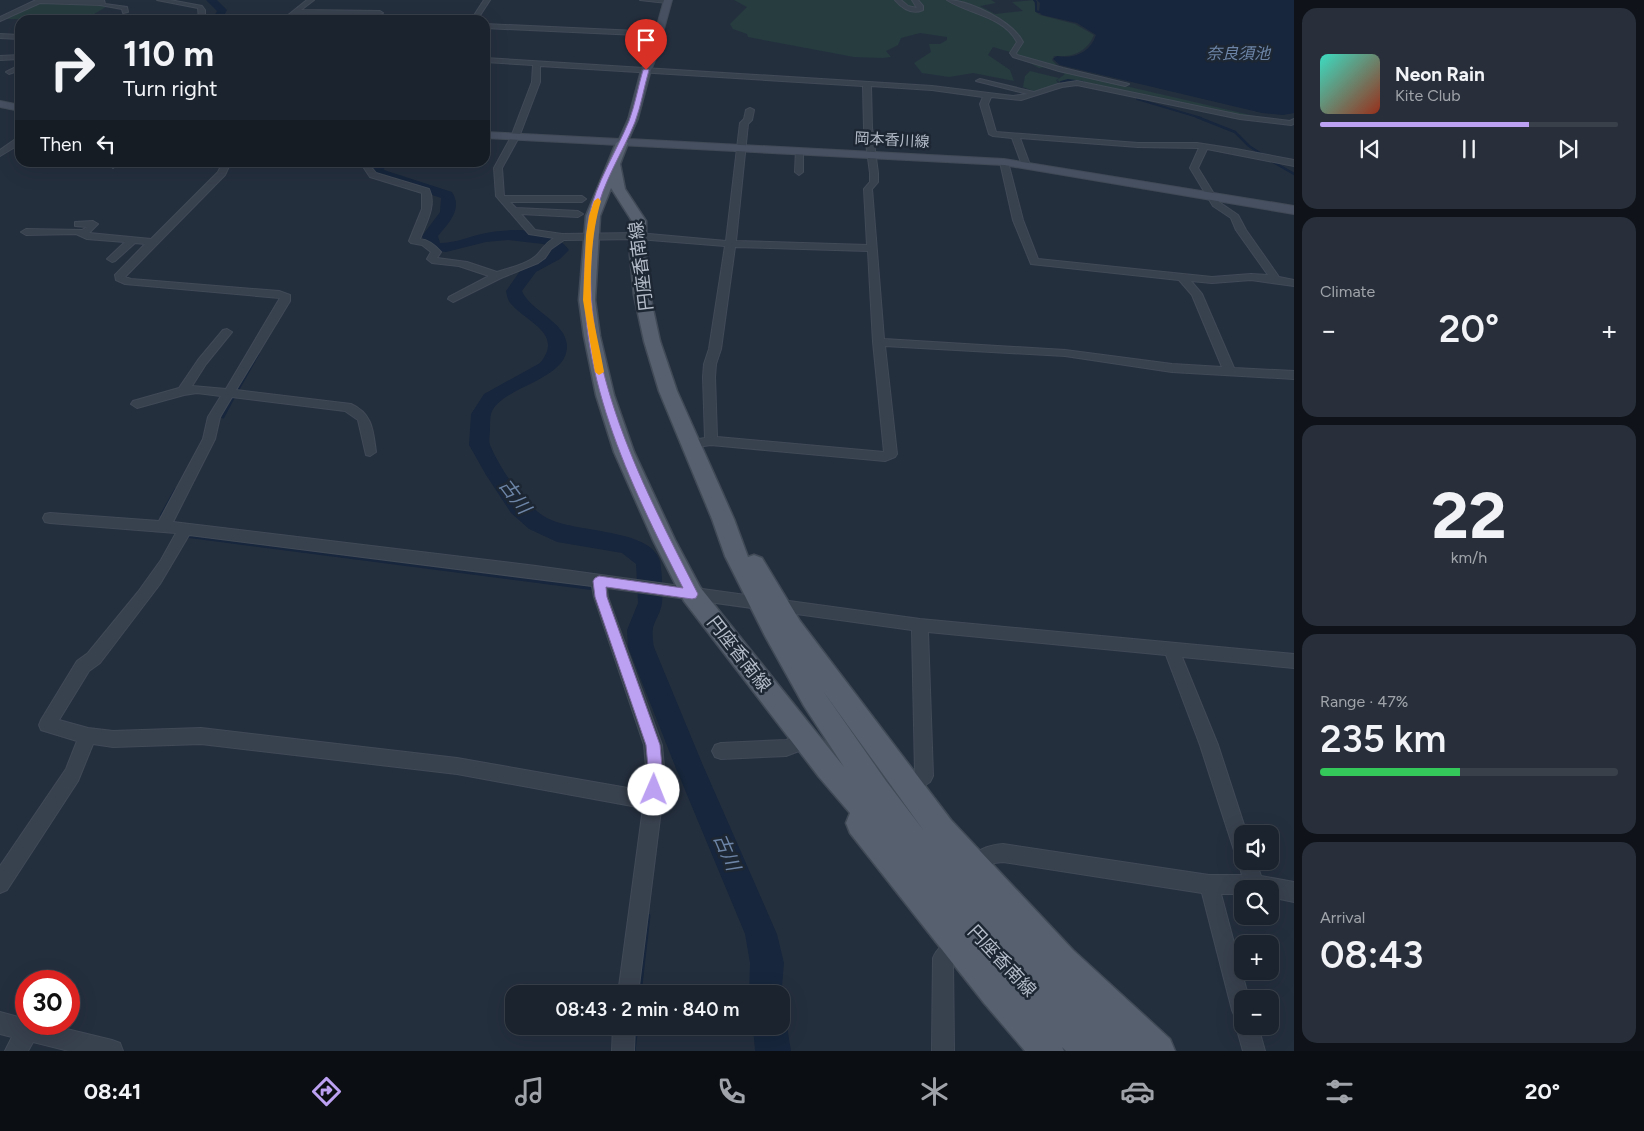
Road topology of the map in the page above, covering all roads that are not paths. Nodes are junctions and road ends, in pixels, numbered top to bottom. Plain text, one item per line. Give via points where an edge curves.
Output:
1 (40, 0) edge
2 (160, 0) edge
3 (311, 0) edge
4 (487, 0) edge
5 (643, 0) edge
6 (667, 0) edge
7 (898, 0) edge
8 (916, 0) edge
9 (950, 0) edge
10 (102, 1) edge
11 (125, 12) dead end
12 (296, 12) junction
13 (202, 15) edge
14 (292, 15) edge
15 (356, 15) edge
16 (477, 15) edge
17 (0, 19) edge
18 (490, 26) edge
19 (659, 34) junction
20 (0, 36) edge
21 (15, 38) edge
22 (15, 57) edge
23 (0, 58) edge
24 (490, 60) edge
25 (537, 64) junction
26 (15, 69) edge
27 (646, 70) junction
28 (9, 72) dead end
29 (980, 81) dead end
30 (867, 84) junction
31 (1038, 94) junction
32 (987, 95) junction
33 (0, 104) edge
34 (15, 107) edge
35 (750, 110) dead end
36 (1294, 121) edge
37 (490, 136) edge
38 (1015, 136) junction
39 (516, 137) junction
40 (622, 142) junction
41 (15, 144) edge
42 (1018, 144) junction
43 (1204, 147) junction
44 (742, 148) junction
45 (1080, 149) dead end
46 (799, 151) junction
47 (0, 154) edge
48 (871, 154) junction
49 (1004, 162) junction
50 (1294, 163) edge
51 (614, 165) junction
52 (1026, 165) junction
53 (225, 167) edge
54 (368, 167) edge
55 (799, 172) dead end
56 (1213, 196) junction
57 (503, 199) junction
58 (582, 199) dead end
59 (1294, 210) edge
60 (514, 211) junction
61 (578, 214) dead end
62 (78, 224) dead end
63 (26, 232) dead end
64 (83, 233) junction
65 (590, 235) junction
66 (638, 236) junction
67 (557, 240) junction
68 (132, 241) junction
69 (152, 242) junction
70 (730, 244) junction
71 (872, 248) junction
72 (112, 259) dead end
73 (497, 276) junction
74 (1181, 276) junction
75 (1276, 279) junction
76 (1294, 283) edge
77 (453, 299) dead end
78 (227, 332) dead end
79 (879, 342) junction
80 (1230, 372) junction
81 (1294, 375) edge
82 (183, 390) junction
83 (230, 392) junction
84 (137, 404) dead end
85 (701, 443) junction
86 (370, 452) dead end
87 (50, 518) dead end
88 (168, 527) junction
89 (185, 530) junction
90 (599, 581) junction
91 (692, 594) junction
92 (770, 604) junction
93 (920, 625) junction
94 (1172, 650) junction
95 (1294, 661) edge
96 (88, 736) junction
97 (806, 740) junction
98 (721, 751) dead end
99 (828, 768) junction
100 (909, 787) junction
101 (653, 801) junction
102 (1235, 825) edge
103 (975, 866) junction
104 (0, 882) edge
105 (1234, 884) edge
106 (1209, 885) junction
107 (1279, 889) edge
108 (1294, 892) edge
109 (957, 946) junction
110 (629, 985) edge
111 (1237, 990) edge
112 (0, 1023) edge
113 (15, 1026) edge
114 (25, 1035) edge
115 (52, 1035) edge
116 (624, 1035) edge
117 (1250, 1035) edge
118 (1103, 1047) edge
119 (16, 1051) edge
120 (112, 1051) edge
121 (623, 1051) edge
122 (943, 1051) edge
123 (1047, 1051) edge
124 (1158, 1051) edge
125 (1254, 1051) edge

1 - 10 street
1 - 17 street
2 - 13 street via 200,7
3 - 12 street
4 - 16 street
5 - 6 street
6 - 19 main road
7 - 8 street via 906,8 920,10
9 - 36 street via 968,6 1016,34 1020,42 1013,53 1023,60
10 - 11 street via 105,6 125,8
12 - 14 street
12 - 15 street
18 - 19 street
19 - 27 main road
20 - 21 street
22 - 23 street
24 - 25 street
25 - 27 street
25 - 39 street via 536,82
26 - 28 street
27 - 30 street
27 - 40 main road via 633,120
29 - 31 street
30 - 32 street
30 - 48 street
31 - 32 street via 1020,98
31 - 36 street via 1060,84 1077,83 1258,120
32 - 38 street via 984,104 993,134
33 - 34 main road
35 - 44 street via 744,123
37 - 39 main road, 岡本香川線
38 - 42 street
38 - 43 street
39 - 40 main road, 岡本香川線
39 - 57 street via 498,168
40 - 44 main road, 岡本香川線
40 - 51 main road, 円座香南線
41 - 47 street
42 - 45 street
42 - 52 street
43 - 50 street
43 - 56 street via 1194,168
44 - 46 main road, 岡本香川線
44 - 70 street
46 - 48 main road, 岡本香川線
46 - 55 street
48 - 49 main road, 岡本香川線
48 - 71 street via 874,182 868,189
49 - 52 main road, 岡本香川線
49 - 74 street via 1018,220 1034,262
51 - 65 main road, 円座香南線 via 592,216
51 - 66 main road, 円座香南線 via 618,189 639,221
52 - 56 main road, 岡本香川線
53 - 69 street
54 - 73 street via 373,175 385,180 426,191 426,208 414,241 425,242 436,252 432,259 435,262 468,264
56 - 59 main road, 岡本香川線
56 - 75 street via 1216,204 1235,217
57 - 58 street
57 - 60 street
60 - 61 street
60 - 67 street via 532,232
62 - 64 street via 93,224
63 - 64 street via 72,230
64 - 68 street
65 - 66 street
65 - 67 street
65 - 91 main road, 円座香南線 via 587,300 605,395 624,452
66 - 70 street
66 - 85 main road, 円座香南線 via 642,295 652,341 668,391
67 - 73 street via 535,261
68 - 69 street
68 - 72 street
69 - 83 street via 121,272 120,278 129,282 286,297
70 - 71 street
70 - 85 street
71 - 79 street
73 - 77 street
74 - 75 street via 1212,280
74 - 80 street via 1197,294
75 - 76 street
78 - 82 street
79 - 80 street via 1065,354
79 - 85 street via 891,454 885,457
80 - 81 street
82 - 83 street
82 - 84 street
83 - 86 street via 358,410 364,416
83 - 88 street via 214,417 209,439 166,521
85 - 92 main road, 円座香南線 via 723,519
87 - 88 street
88 - 89 street
89 - 90 street
89 - 96 street via 155,580 94,658 83,666 47,725
90 - 91 street
90 - 101 street via 601,597 653,745 656,778
91 - 92 street
91 - 97 main road, 円座香南線
92 - 93 street
92 - 100 main road via 792,628
92 - 118 main road, 円座香南線 via 813,698 876,790 1052,984
93 - 94 street
93 - 100 street via 924,776
94 - 95 street
94 - 102 street via 1210,745
96 - 101 street via 201,736 345,752 457,766
96 - 104 street via 72,775
97 - 98 street via 786,748
97 - 99 main road, 円座香南線
99 - 109 main road via 841,800
99 - 118 main road, 円座香南線 via 998,959
100 - 103 main road via 941,830
101 - 110 street
103 - 106 street via 990,854 1003,853
103 - 124 main road via 1062,961
105 - 106 street
106 - 111 street
107 - 108 street
109 - 122 street via 943,958
109 - 123 main road
112 - 113 street
114 - 119 street
115 - 120 street
116 - 121 street
117 - 125 street

